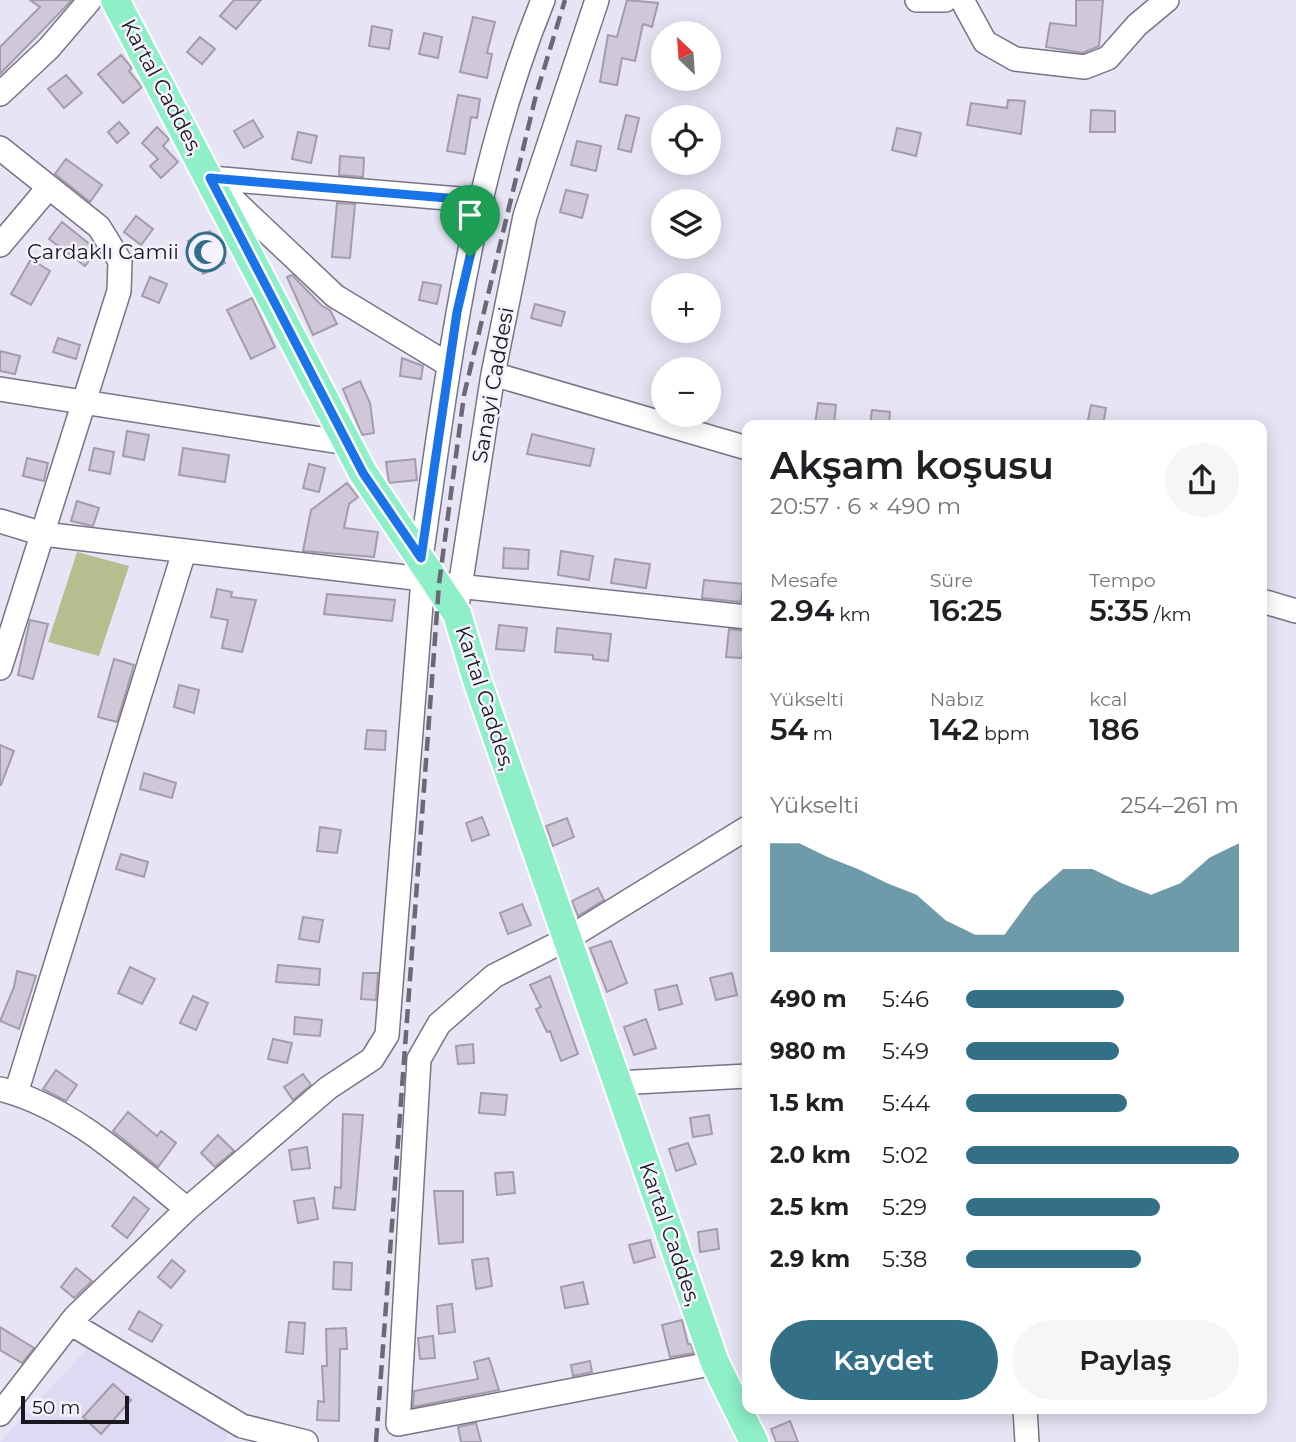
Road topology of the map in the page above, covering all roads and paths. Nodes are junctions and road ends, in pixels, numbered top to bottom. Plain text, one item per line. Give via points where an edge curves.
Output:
1 (90, 0) edge
2 (115, 0) edge
3 (543, 0) edge
4 (597, 0) edge
5 (917, 0) edge
6 (945, 0) edge
7 (962, 0) edge
8 (1167, 0) edge
9 (0, 94) edge
10 (0, 148) edge
11 (210, 178) junction
12 (49, 187) junction
13 (483, 201) junction
14 (0, 245) edge
15 (449, 365) junction
16 (493, 373) junction
17 (0, 389) edge
18 (85, 402) junction
19 (347, 443) junction
20 (742, 447) edge
21 (0, 522) edge
22 (43, 534) junction
23 (184, 552) junction
24 (440, 584) junction
25 (1267, 602) edge
26 (1296, 611) edge
27 (742, 616) edge
28 (0, 668) edge
29 (742, 831) edge
30 (567, 939) junction
31 (742, 1076) edge
32 (617, 1083) junction
33 (8, 1091) edge
34 (187, 1209) junction
35 (70, 1323) junction
36 (715, 1363) junction
37 (0, 1414) edge
38 (1025, 1414) edge
39 (306, 1442) edge
40 (754, 1442) edge
41 (1027, 1442) edge

1 - 9 street via 49,48
2 - 11 main road, Kartal Caddes,
3 - 13 street via 515,68
4 - 16 street, Sanayi Caddesi via 525,216
5 - 6 street
7 - 8 street via 985,42 1015,59 1085,66 1108,58
10 - 12 street
11 - 13 street
11 - 15 street via 335,296
11 - 19 main road, Kartal Caddes,
12 - 14 street
12 - 18 street via 99,227 120,261 119,291
13 - 15 street
15 - 24 street
16 - 20 street
16 - 24 street, Sanayi Caddesi
17 - 18 street
18 - 19 street
18 - 22 street
19 - 24 main road, Kartal Caddes,
21 - 22 street
22 - 23 street
22 - 28 street
23 - 24 street
23 - 33 street
24 - 27 street
24 - 30 main road, Kartal Caddes,
24 - 34 street via 387,1035 372,1059 328,1088
25 - 26 street
29 - 30 street
30 - 32 main road, Kartal Caddes,
30 - 36 street via 494,976 439,1024 419,1059 398,1424
31 - 32 street
32 - 36 main road, Kartal Caddes,
33 - 34 street via 90,1131
34 - 35 street
35 - 37 street
35 - 39 street via 242,1426
36 - 40 main road, Kartal Caddes,
38 - 41 street

